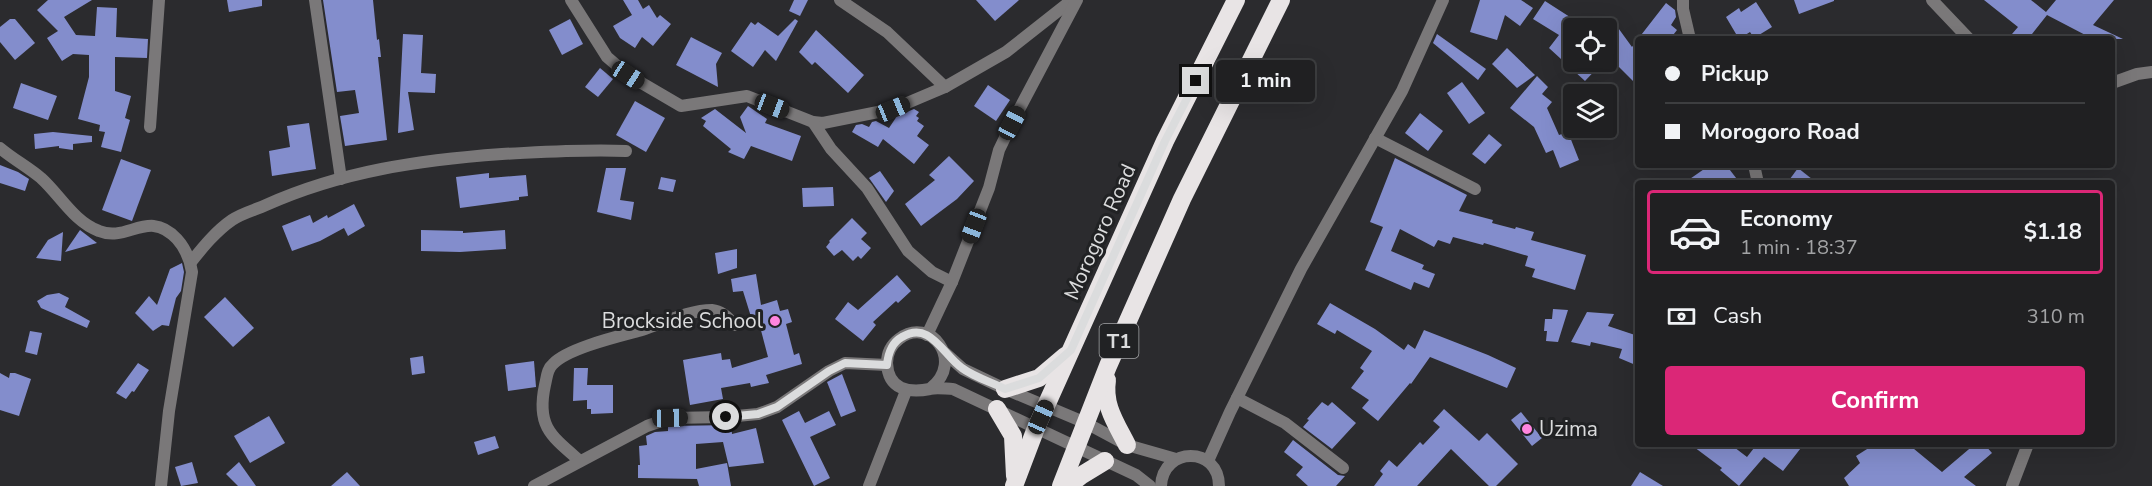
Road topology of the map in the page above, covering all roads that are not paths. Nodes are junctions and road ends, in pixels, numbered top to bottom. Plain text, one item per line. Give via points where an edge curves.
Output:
1 (159, 0) edge
2 (315, 0) edge
3 (571, 0) edge
4 (840, 0) edge
5 (1072, 0) edge
6 (1077, 0) edge
7 (1236, 0) edge
8 (1281, 0) edge
9 (1443, 0) edge
10 (1683, 0) edge
11 (1932, 0) edge
12 (1689, 36) edge
13 (1967, 36) edge
14 (2152, 72) edge
15 (2115, 82) edge
16 (945, 87) junction
17 (813, 122) junction
18 (150, 127) dead end
19 (1375, 138) junction
20 (0, 148) edge
21 (626, 151) dead end
22 (340, 179) junction
23 (1475, 189) dead end
24 (191, 262) junction
25 (952, 282) junction
26 (734, 325) dead end
27 (927, 335) junction
28 (1071, 350) junction
29 (944, 352) junction
30 (887, 365) junction
31 (1108, 366) junction
32 (931, 388) junction
33 (1005, 389) junction
34 (906, 390) junction
35 (1237, 398) junction
36 (1046, 406) junction
37 (997, 409) junction
38 (1086, 423) junction
39 (1036, 428) junction
40 (1127, 445) junction
41 (2027, 447) edge
42 (1076, 448) junction
43 (1176, 459) junction
44 (580, 461) junction
45 (1105, 461) junction
46 (1208, 461) junction
47 (1343, 468) dead end
48 (1014, 485) edge
49 (161, 486) edge
50 (534, 486) edge
51 (869, 486) edge
52 (1061, 486) edge
53 (1068, 486) edge
54 (1150, 486) edge
55 (1161, 486) edge
56 (1219, 486) edge
57 (2012, 486) edge

1 - 18 street
2 - 22 street
3 - 17 street via 608,57 628,75 681,106 747,96
4 - 16 street via 887,32
5 - 16 street via 1006,52
6 - 25 street via 999,150
7 - 28 highway, Morogoro Road / T1 via 1165,141
8 - 31 highway, T1 via 1182,199
9 - 19 street via 1402,91
10 - 12 street
11 - 13 street
14 - 15 street
16 - 17 street via 893,109
17 - 25 street via 831,149 867,188 908,251 932,272
19 - 23 street
19 - 35 street via 1301,269
20 - 24 street via 39,177 79,219 100,232 159,226 186,250
21 - 22 street via 582,149 419,161
22 - 24 street via 232,220
24 - 49 street
25 - 27 street
26 - 44 street via 729,317 714,310 693,314 596,343 554,363 548,370 542,398 543,417 554,439
27 - 29 street
27 - 30 street via 902,337 890,349
28 - 33 highway via 1039,378
28 - 36 highway, Morogoro Road / T1
29 - 32 street via 945,368
29 - 33 street via 963,369
30 - 34 street via 893,381
30 - 44 street via 845,363 777,407 758,414 670,418
31 - 38 highway, T1
31 - 40 highway via 1105,394
32 - 34 street via 923,392
32 - 37 street via 953,389
33 - 36 street
34 - 51 street
35 - 46 street
35 - 47 street via 1285,423
36 - 38 street
36 - 39 highway, Morogoro Road / T1
37 - 39 street
37 - 48 highway via 1013,436
38 - 40 street
38 - 42 highway, T1
39 - 42 street
39 - 48 highway, Morogoro Road / T1
40 - 43 street
41 - 57 street
42 - 45 street
42 - 52 highway, T1
43 - 46 street via 1192,456
43 - 55 street via 1164,471
44 - 50 street
45 - 53 highway
45 - 54 street
46 - 56 street via 1218,474

